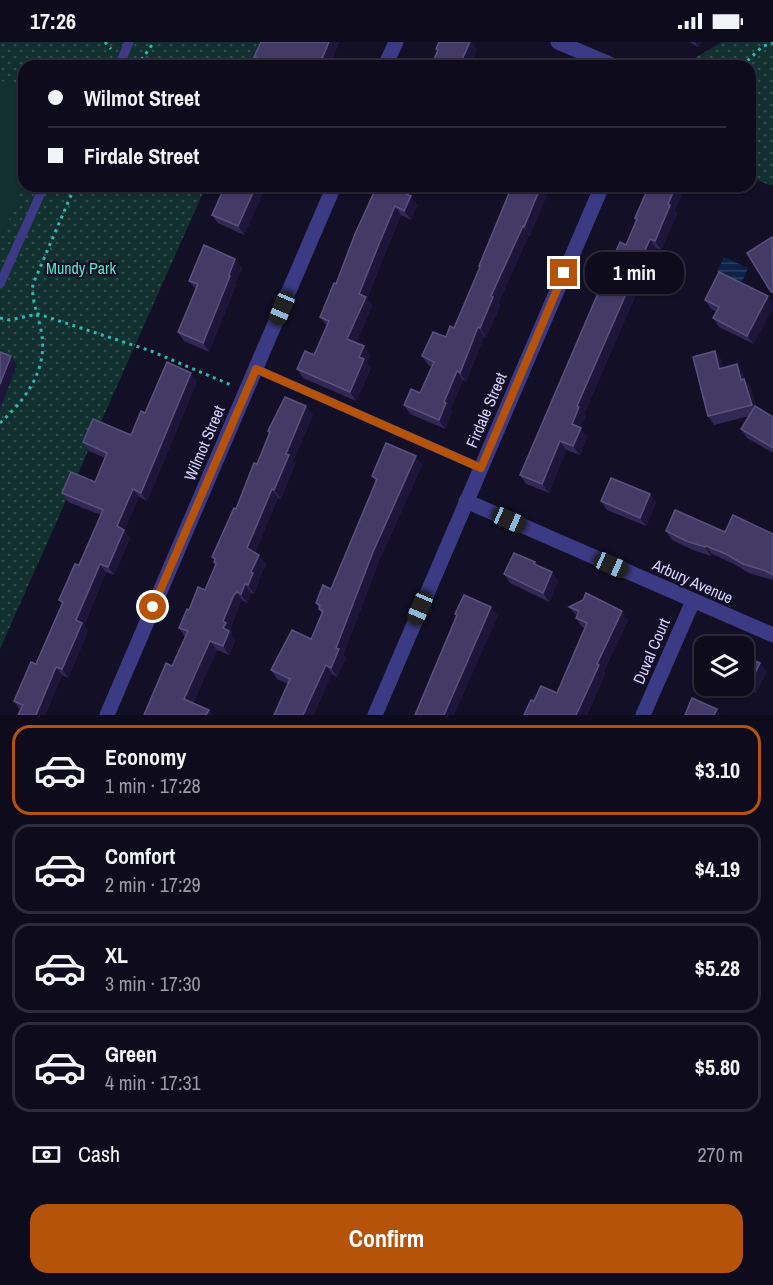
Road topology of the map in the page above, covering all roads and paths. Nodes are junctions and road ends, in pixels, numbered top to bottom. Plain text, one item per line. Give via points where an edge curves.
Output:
1 (105, 42) edge
2 (129, 42) edge
3 (154, 42) edge
4 (396, 42) edge
5 (558, 42) edge
6 (773, 43) edge
7 (115, 52) dead end
8 (122, 60) edge
9 (141, 60) edge
10 (388, 60) edge
11 (600, 60) edge
12 (748, 60) edge
13 (41, 192) edge
14 (72, 192) edge
15 (331, 192) edge
16 (599, 192) edge
17 (0, 284) edge
18 (38, 314) junction
19 (0, 318) edge
20 (256, 369) junction
21 (237, 388) dead end
22 (0, 423) edge
23 (481, 468) junction
24 (466, 501) junction
25 (693, 601) junction
26 (773, 635) edge
27 (107, 715) edge
28 (375, 715) edge
29 (644, 715) edge

1 - 7 path
2 - 8 lane
3 - 9 path
4 - 10 street
5 - 11 street
6 - 12 path via 763,46
13 - 17 lane
14 - 18 path via 33,284
15 - 20 street, Wilmot Street
16 - 23 street, Firdale Street
18 - 19 path
18 - 21 path via 151,351
18 - 22 path via 44,342 36,378 17,407
20 - 23 lane
20 - 27 street, Wilmot Street
23 - 24 street, Firdale Street
24 - 25 street, Arbury Avenue
24 - 28 street, Firdale Street
25 - 26 street, Arbury Avenue
25 - 29 street, Duval Court

